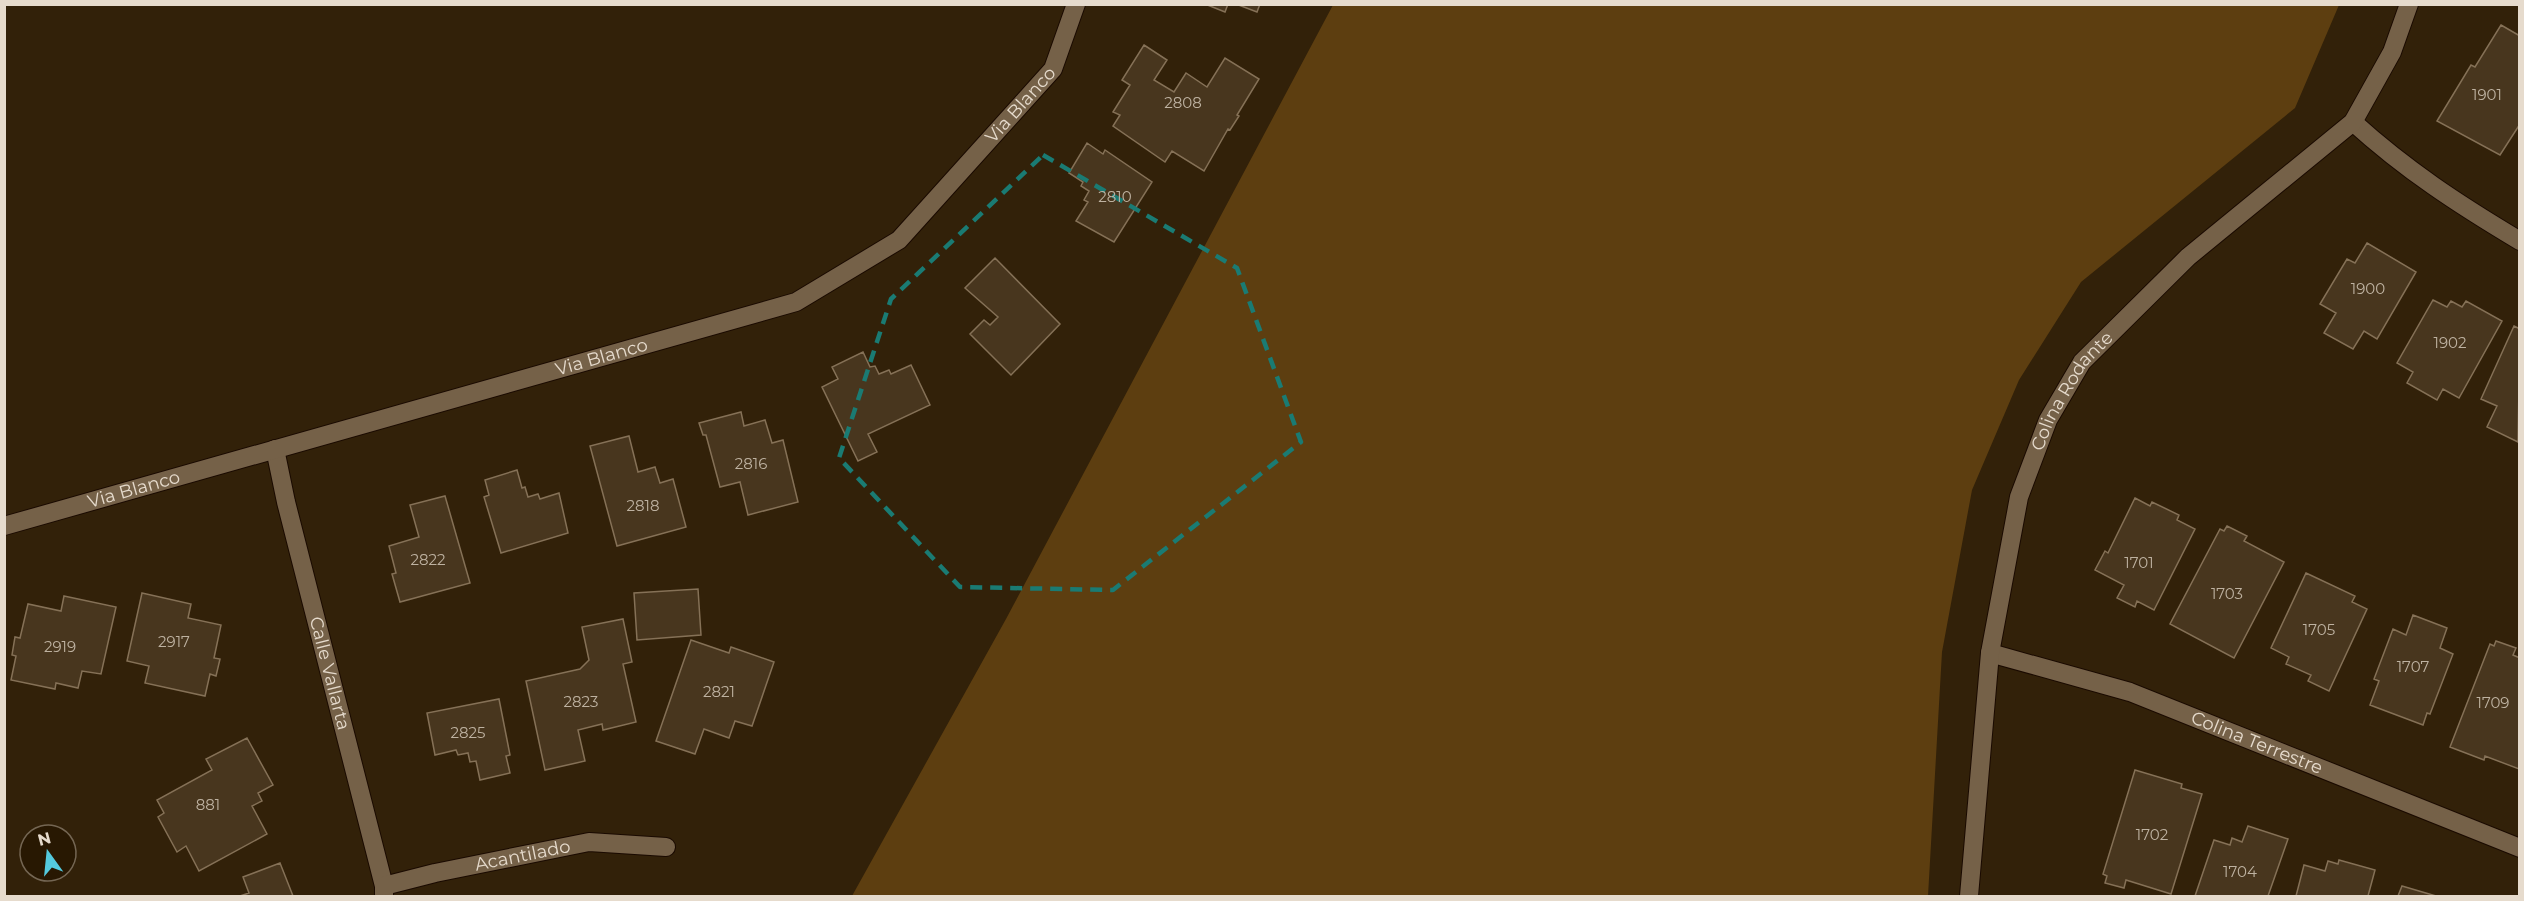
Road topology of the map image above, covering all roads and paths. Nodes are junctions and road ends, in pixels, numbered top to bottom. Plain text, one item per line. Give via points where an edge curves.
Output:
1 (1076, 4) edge
2 (2409, 4) edge
3 (2353, 122) junction
4 (2520, 241) edge
5 (275, 449) junction
6 (4, 526) edge
7 (1990, 653) junction
8 (666, 847) dead end
9 (2520, 848) edge
10 (384, 891) edge
11 (1969, 897) edge

1 - 5 street, Via Blanco via 1053,69 899,240 796,302
2 - 3 street, Colina Rodante via 2392,52
3 - 4 street via 2392,158
3 - 7 street, Colina Rodante via 2188,257 2082,362 2048,420 2019,497
5 - 6 street, Via Blanco
5 - 10 street, Calle Vallarta
7 - 9 street, Colina Terrestre via 2130,692
7 - 11 street, Colina Rodante
8 - 10 street, Acantilado via 589,842 435,873

